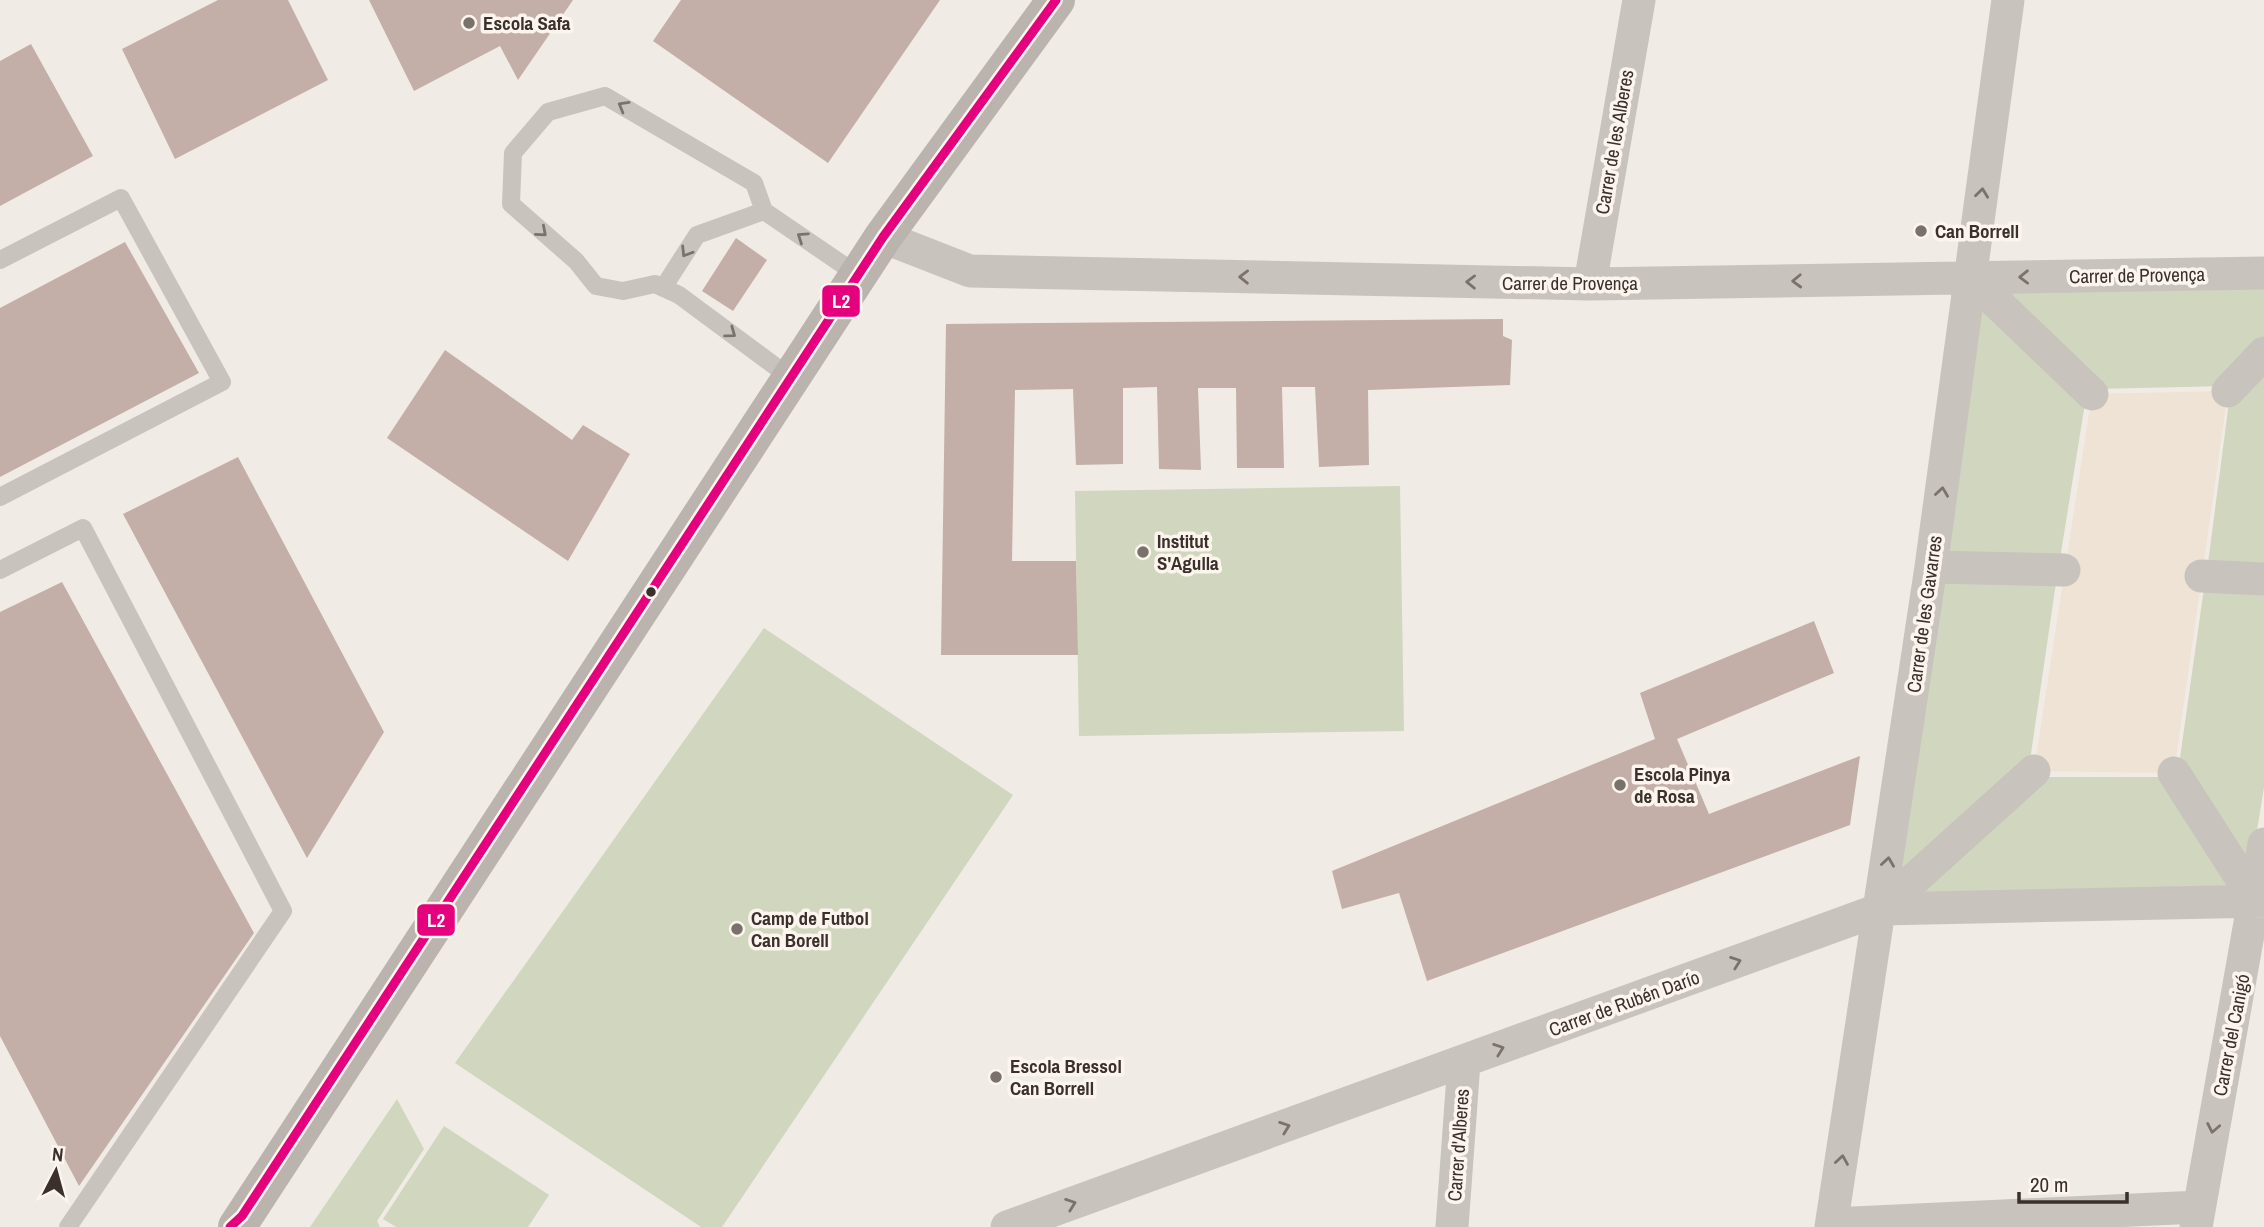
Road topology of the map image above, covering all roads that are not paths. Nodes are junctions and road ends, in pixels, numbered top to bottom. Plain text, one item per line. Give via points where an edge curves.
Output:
1 (1056, 0) edge
2 (1639, 0) edge
3 (2008, 0) edge
4 (764, 211) junction
5 (883, 237) junction
6 (0, 260) edge
7 (2264, 273) edge
8 (858, 275) junction
9 (1971, 278) junction
10 (1590, 284) junction
11 (663, 288) junction
12 (2264, 353) edge
13 (791, 377) junction
14 (2228, 391) dead end
15 (2092, 394) dead end
16 (0, 497) edge
17 (1931, 568) junction
18 (0, 570) edge
19 (2064, 570) dead end
20 (2201, 576) dead end
21 (2264, 579) edge
22 (2034, 771) dead end
23 (2174, 773) dead end
24 (2264, 844) edge
25 (2260, 901) edge
26 (1881, 909) junction
27 (1464, 1062) junction
28 (2197, 1217) edge
29 (237, 1223) edge
30 (1831, 1226) edge
31 (68, 1227) edge
32 (1007, 1227) edge
33 (1452, 1227) edge

1 - 5 street
2 - 10 street, Carrer de les Alberes
9 -> 3 street, Carrer de les Gavarres
8 -> 4 lane
4 -> 11 lane via 696,235
4 -> 11 lane via 754,183 605,96 548,112 513,153 510,204 576,261 596,286 623,291 655,284
5 - 8 street
10 -> 5 street, Carrer de Provença via 970,271
6 - 16 lane via 121,198 222,382
7 -> 9 street, Carrer de Provença
8 - 13 street
9 -> 10 street, Carrer de Provença
9 - 15 street
17 -> 9 street, Carrer de les Gavarres
11 -> 13 lane
12 - 14 street
13 - 29 street
17 - 19 street
26 -> 17 street, Carrer de les Gavarres
18 - 31 lane via 83,528 283,911
20 - 21 street
22 - 26 street
23 - 25 street
24 - 25 street, Carrer del Canigó
25 - 26 street, Carrer de Rubén Darío
25 -> 28 street, Carrer del Canigó
27 -> 26 street, Carrer de Rubén Darío
30 -> 26 street, Carrer de les Gavarres
32 -> 27 street, Carrer de Rubén Darío
27 - 33 street, Carrer d'Alberes
28 - 30 street

